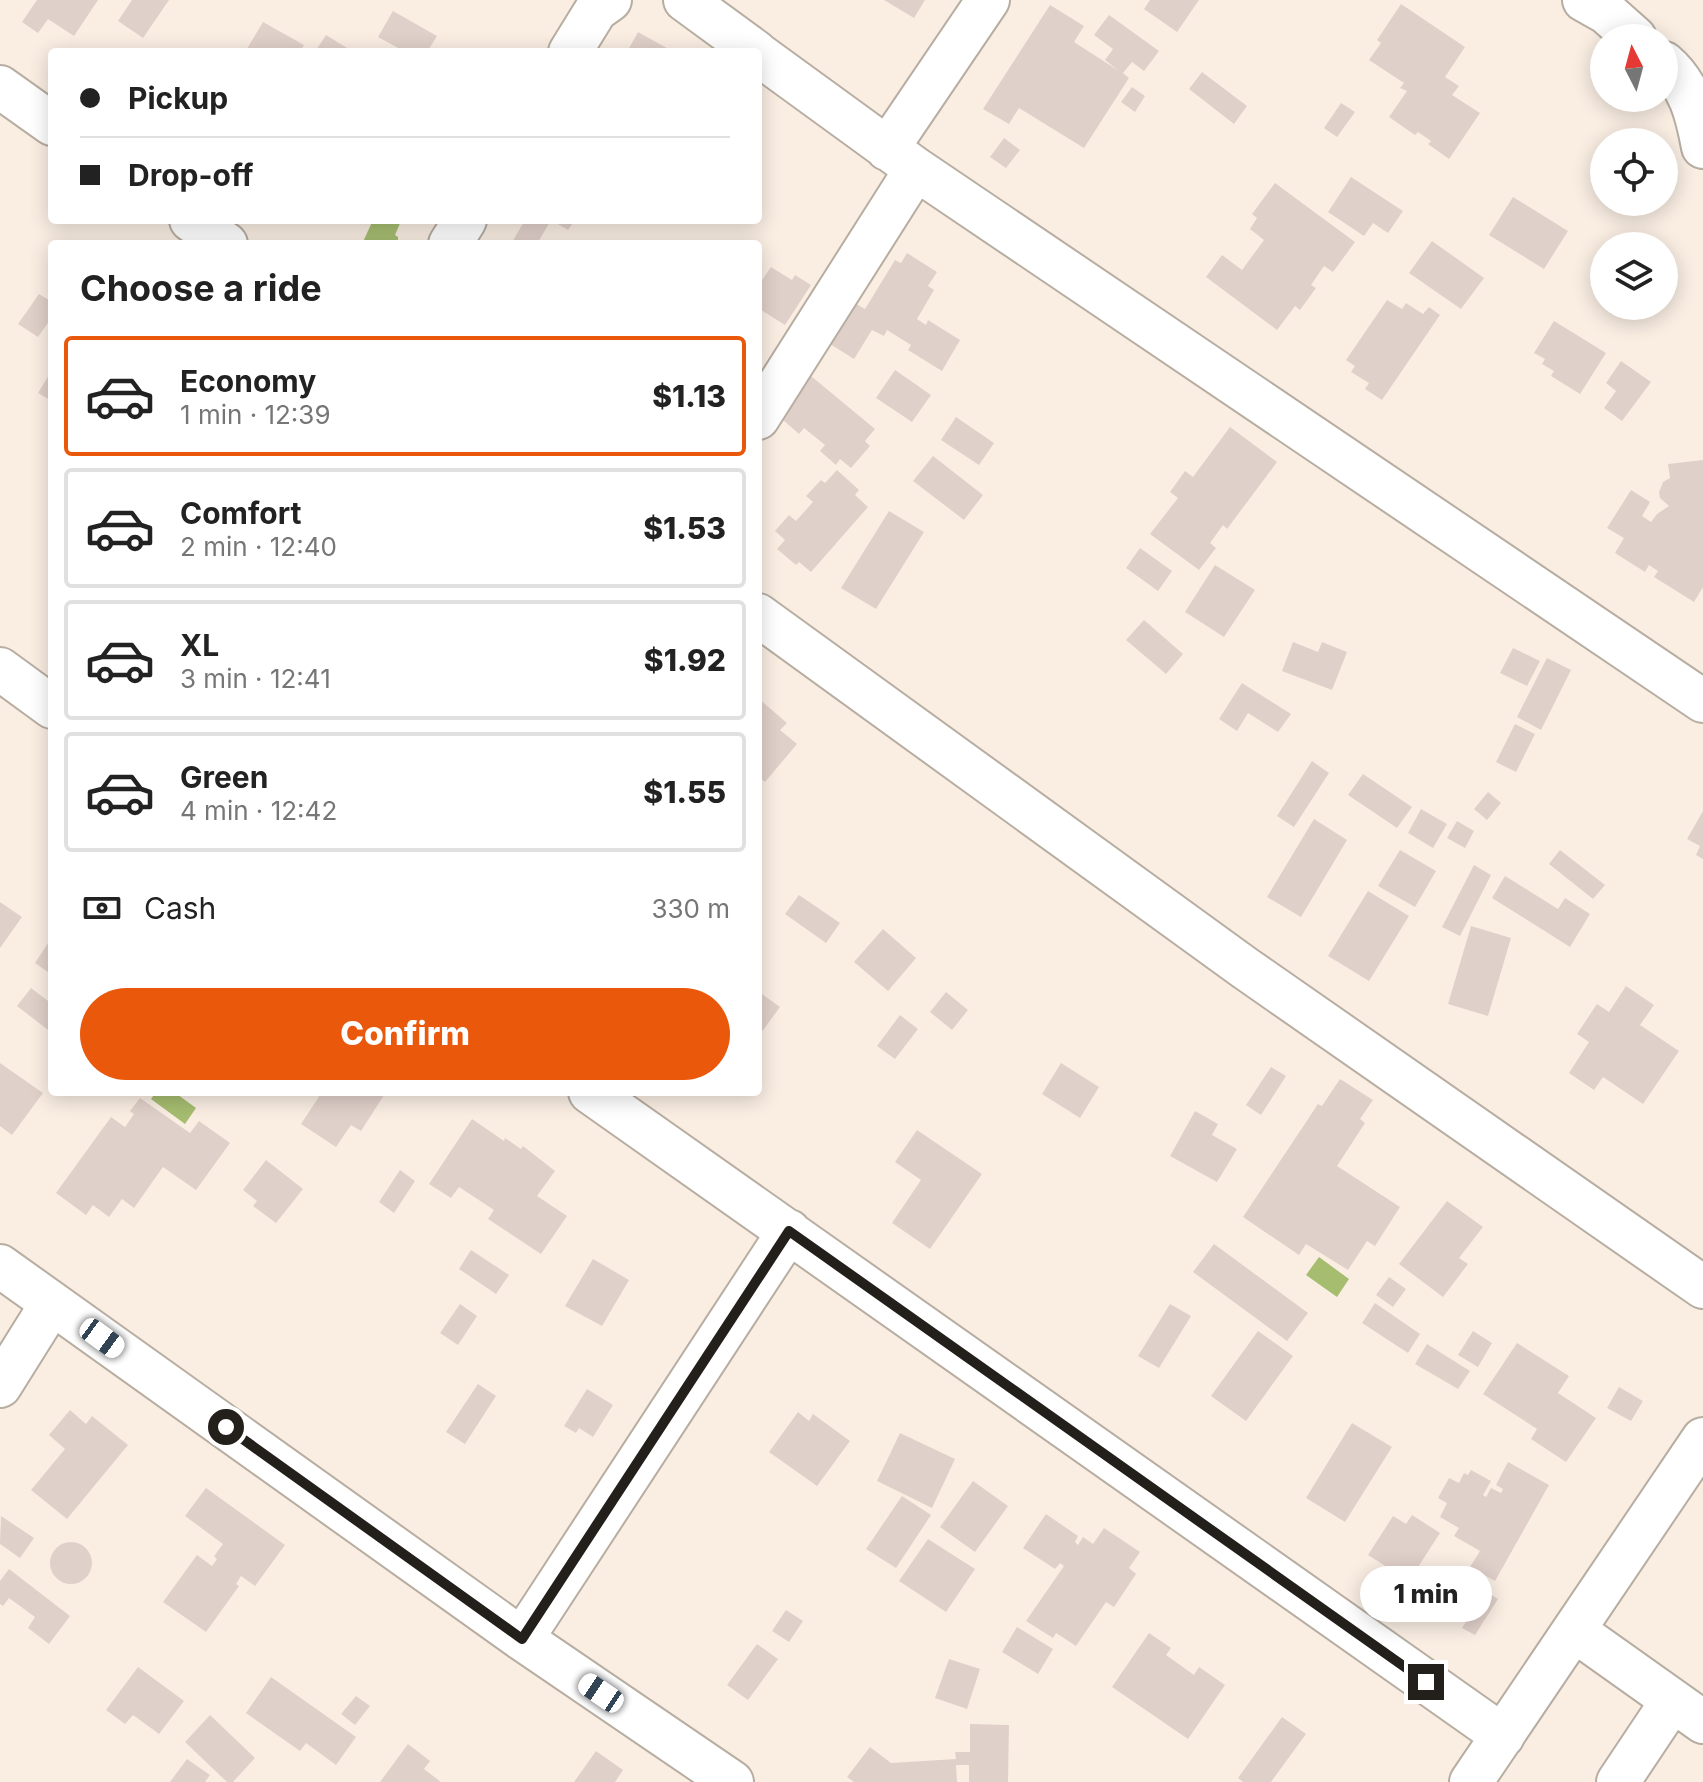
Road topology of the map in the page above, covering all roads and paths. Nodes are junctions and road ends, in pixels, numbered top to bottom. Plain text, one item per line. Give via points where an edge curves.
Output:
1 (685, 0) edge
2 (988, 0) edge
3 (601, 3) edge
4 (573, 48) edge
5 (750, 48) edge
6 (762, 57) edge
7 (1678, 76) edge
8 (0, 87) edge
9 (48, 121) edge
10 (1703, 147) edge
11 (902, 159) junction
12 (197, 224) edge
13 (220, 240) edge
14 (762, 411) edge
15 (762, 618) edge
16 (0, 669) edge
17 (1703, 701) edge
18 (48, 704) edge
19 (596, 1096) edge
20 (789, 1231) junction
21 (0, 1266) edge
22 (1703, 1287) edge
23 (52, 1303) junction
24 (0, 1386) edge
25 (1703, 1439) edge
26 (1575, 1631) junction
27 (522, 1639) junction
28 (1688, 1711) edge
29 (1503, 1736) junction
30 (732, 1782) edge
31 (1471, 1782) edge
32 (1618, 1782) edge

1 - 5 street
2 - 11 street
3 - 4 street
6 - 11 street
7 - 10 street
8 - 9 street
11 - 14 street
11 - 17 street
12 - 13 street
15 - 22 street via 1245,968
16 - 18 street
19 - 20 street
20 - 27 street
20 - 29 street
21 - 23 street
23 - 24 street
23 - 27 street
25 - 26 street
26 - 28 street
26 - 29 street
27 - 30 street
28 - 32 street
29 - 31 street

